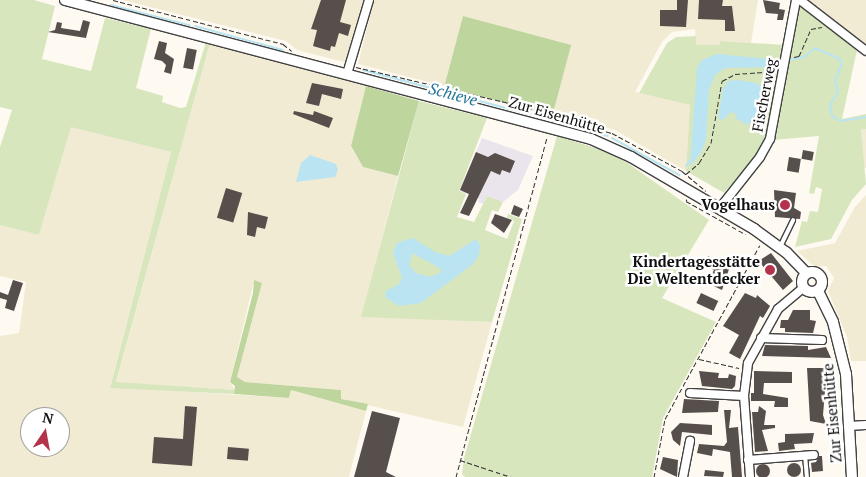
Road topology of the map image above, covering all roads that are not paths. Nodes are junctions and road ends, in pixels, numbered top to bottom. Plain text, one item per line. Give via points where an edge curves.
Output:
1 (65, 0) edge
2 (369, 0) edge
3 (796, 0) edge
4 (800, 0) edge
5 (866, 51) edge
6 (347, 74) junction
7 (719, 209) junction
8 (793, 220) dead end
9 (780, 247) junction
10 (806, 273) junction
11 (803, 288) junction
12 (818, 291) junction
13 (761, 338) junction
14 (822, 340) dead end
15 (690, 392) dead end
16 (744, 396) junction
17 (866, 425) edge
18 (848, 426) junction
19 (690, 441) dead end
20 (805, 455) junction
21 (814, 455) dead end
22 (748, 460) junction
23 (683, 477) edge
24 (750, 477) edge
25 (806, 477) edge
26 (852, 477) edge

1 - 6 street, Zur Eisenhütte
2 - 6 street
3 - 7 street, Fischerweg via 766,148
4 - 5 street
6 - 7 street, Zur Eisenhütte via 613,148
7 - 9 street, Zur Eisenhütte
8 - 9 lane
9 - 10 street, Zur Eisenhütte
10 - 11 street via 802,280
10 - 12 street, Zur Eisenhütte via 814,272 820,276 822,284
11 - 12 street via 810,292
11 - 13 street via 778,309
12 - 18 street, Zur Eisenhütte via 840,344 846,374
13 - 14 street
13 - 16 street via 749,359
15 - 16 street
16 - 22 street
17 - 18 street
18 - 26 street, Zur Eisenhütte
19 - 23 street
20 - 21 street
20 - 22 street
20 - 25 lane
22 - 24 street

